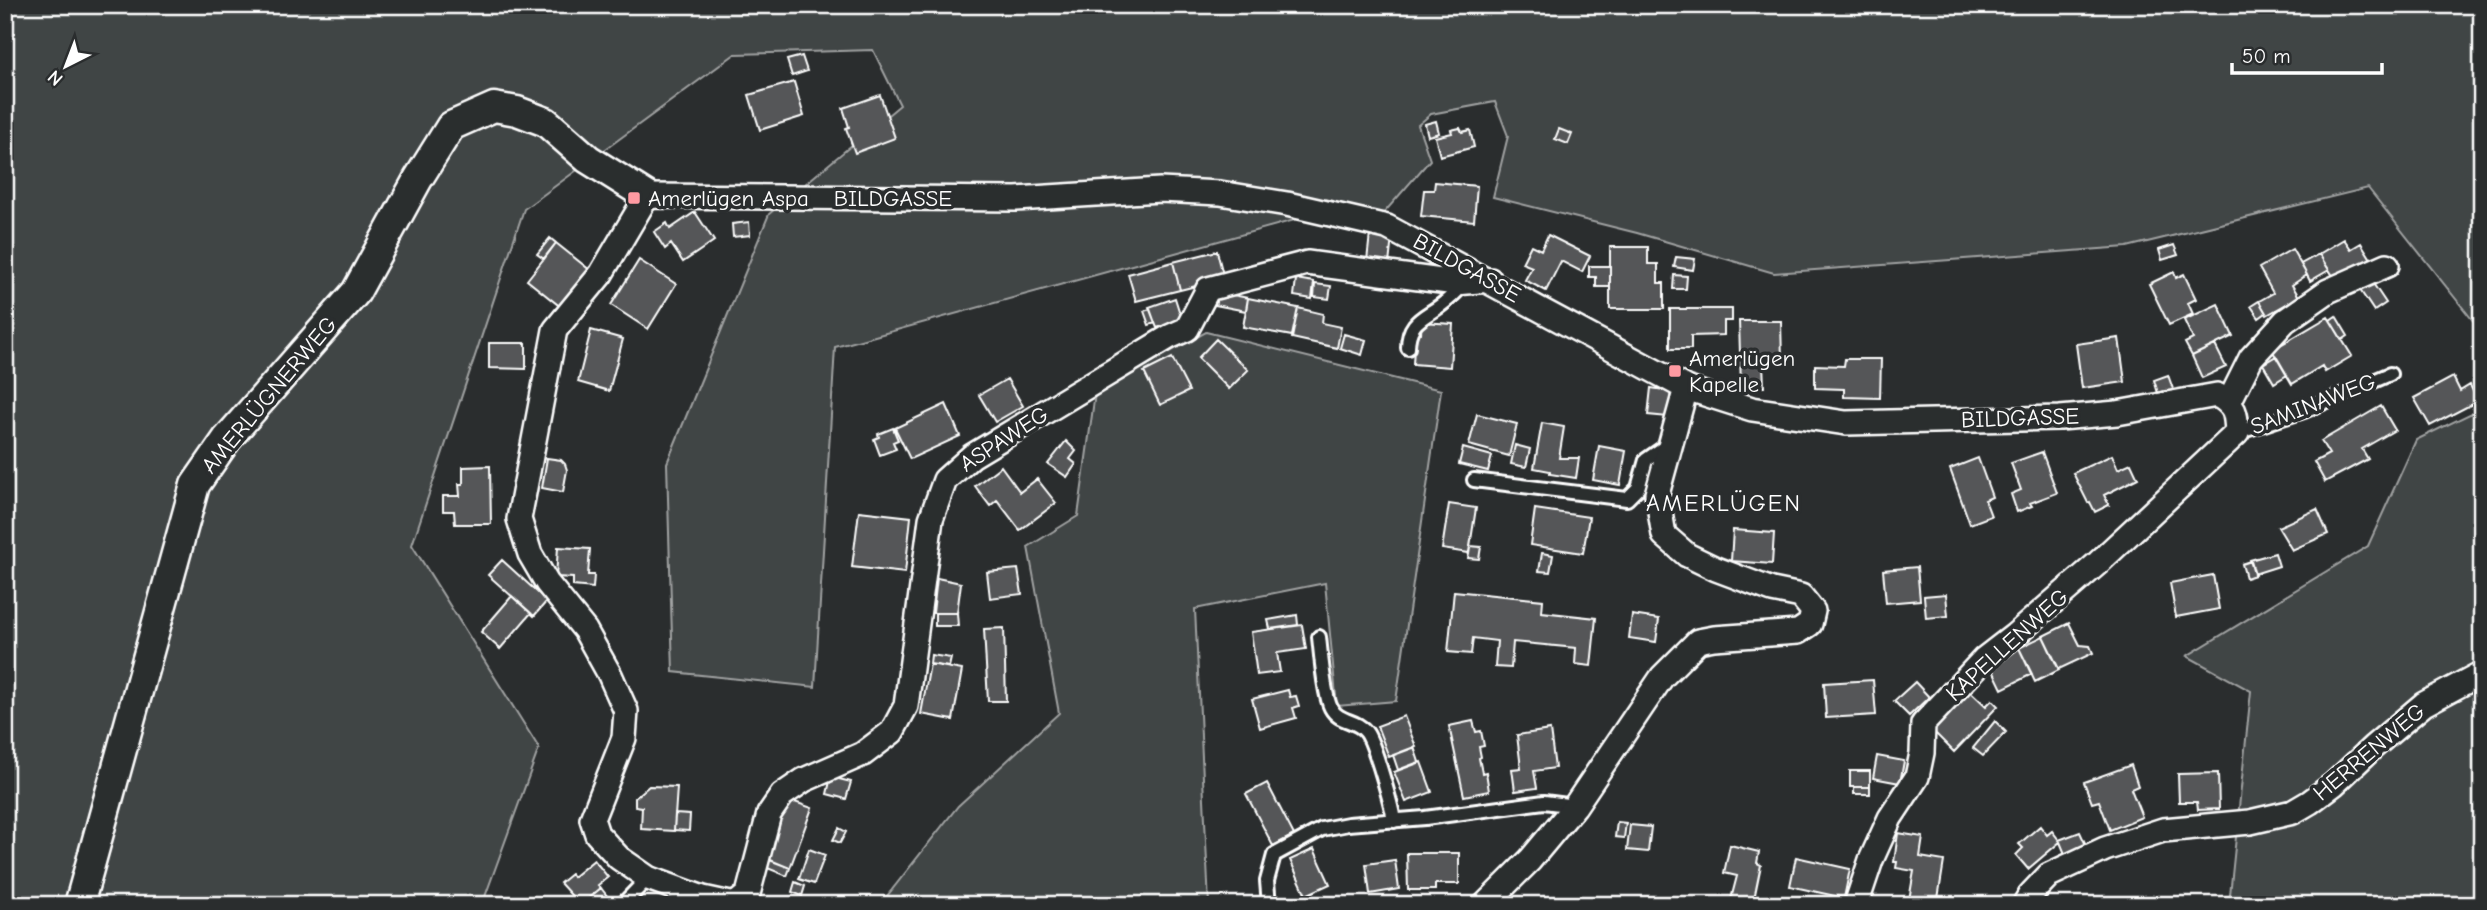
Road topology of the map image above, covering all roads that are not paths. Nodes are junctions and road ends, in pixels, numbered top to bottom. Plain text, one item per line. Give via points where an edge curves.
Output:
1 (646, 196) junction
2 (2387, 265) dead end
3 (1490, 280) junction
4 (1466, 282) junction
5 (1408, 348) dead end
6 (2390, 374) dead end
7 (1686, 388) junction
8 (2229, 402) junction
9 (2237, 433) junction
10 (1670, 443) junction
11 (1474, 480) dead end
12 (1318, 637) dead end
13 (2482, 673) edge
14 (1575, 806) junction
15 (1394, 821) junction
16 (648, 878) junction
17 (79, 905) edge
18 (622, 905) edge
19 (1269, 905) edge
20 (1485, 905) edge
21 (1856, 905) edge
22 (2024, 905) edge

1 - 3 street, BILDGASSE via 1016,199 1160,190 1220,193 1387,227
1 - 16 street, ASPAWEG via 601,274 555,330 519,519 530,554 585,630 626,711 624,738 592,819 597,834 619,858
1 - 17 street, AMERLÜGNERWEG via 589,159 547,122 517,111 494,107 451,126 356,292 227,439 195,485
2 - 8 street, SAMINAWEG via 2328,291 2285,321 2251,358
3 - 4 street, ASPAWEG
3 - 7 street, BILDGASSE
4 - 5 lane via 1446,302 1422,316 1408,335
4 - 16 street, ASPAWEG via 1307,263 1208,289 1187,329 972,456 946,480 931,519 906,706 892,732 863,754 782,795 769,814 748,894 735,905
6 - 9 lane, SAMINAWEG via 2304,411
7 - 8 street, BILDGASSE via 1752,409 1846,423 2060,418 2217,395
7 - 10 street
8 - 9 street via 2236,415
9 - 21 street, KAPELLENWEG via 2098,563 1984,659 1923,723 1917,776 1890,818
10 - 11 lane via 1646,460 1638,488 1627,499
10 - 14 street via 1657,494 1664,535 1687,555 1716,569 1801,596 1813,611 1810,624 1798,632 1698,641 1662,677
12 - 15 lane via 1329,706 1339,719 1366,732
13 - 22 street, HERRENWEG via 2424,704 2334,784 2293,812 2250,822 2163,830 2105,849 2049,875
14 - 15 lane via 1544,802
14 - 20 street
15 - 19 lane via 1322,829 1274,855 1267,881
16 - 18 lane

